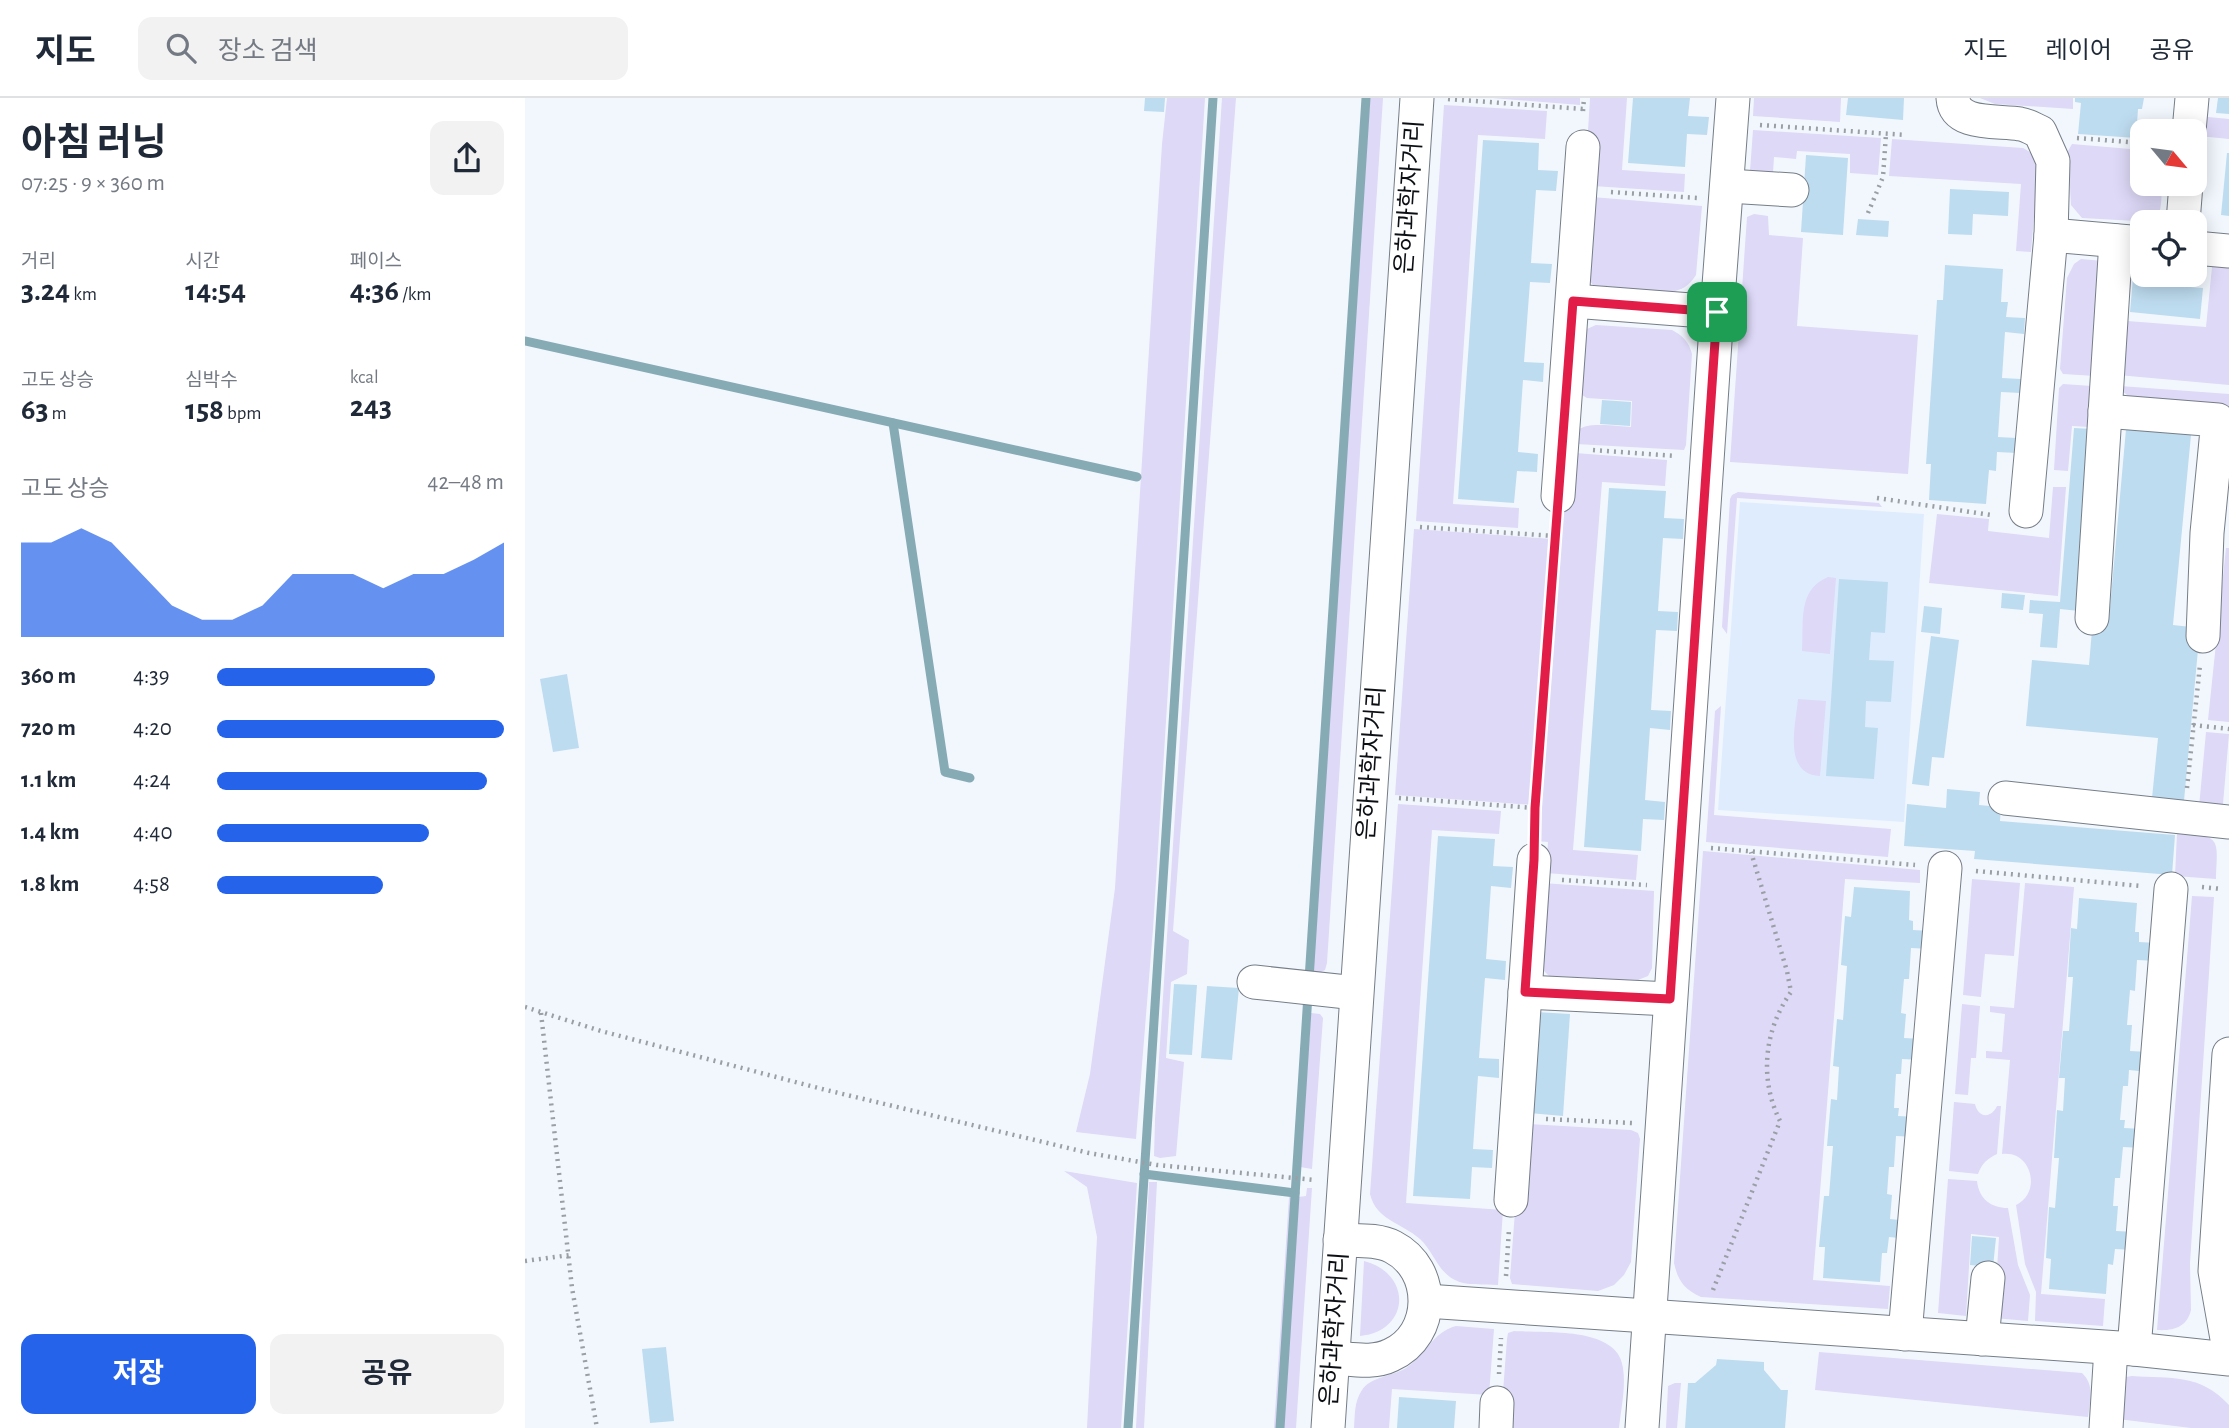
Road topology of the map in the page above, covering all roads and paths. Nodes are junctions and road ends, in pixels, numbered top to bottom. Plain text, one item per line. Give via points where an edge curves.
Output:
1 (1417, 98) edge
2 (1952, 98) edge
3 (2192, 98) edge
4 (1439, 99) edge
5 (1583, 109) dead end
6 (1741, 111) edge
7 (2190, 119) edge
8 (1886, 134) junction
9 (1906, 135) dead end
10 (2064, 137) dead end
11 (2130, 142) edge
12 (1583, 147) dead end
13 (1580, 190) junction
14 (1792, 190) dead end
15 (1718, 192) junction
16 (1868, 213) dead end
17 (2051, 235) junction
18 (2129, 242) edge
19 (2207, 249) edge
20 (2229, 251) edge
21 (1573, 301) junction
22 (1717, 312) junction
23 (2105, 411) junction
24 (1562, 449) junction
25 (1678, 456) dead end
26 (1558, 496) joint
27 (1877, 498) dead end
28 (2026, 511) dead end
29 (1991, 515) dead end
30 (1410, 526) dead end
31 (1555, 536) junction
32 (2092, 618) dead end
33 (2203, 636) joint
34 (2193, 724) junction
35 (2229, 729) edge
36 (1391, 798) dead end
37 (2005, 798) dead end
38 (1535, 808) junction
39 (2185, 817) junction
40 (2229, 822) edge
41 (1751, 852) dead end
42 (1945, 868) dead end
43 (1534, 870) junction
44 (1649, 886) dead end
45 (2171, 889) dead end
46 (1254, 982) dead end
47 (1525, 992) junction
48 (1356, 993) junction
49 (1670, 999) junction
50 (525, 1007) edge
51 (541, 1013) junction
52 (2229, 1054) edge
53 (1517, 1118) junction
54 (1634, 1124) dead end
55 (1344, 1183) junction
56 (1511, 1200) dead end
57 (1340, 1240) junction
58 (570, 1255) junction
59 (525, 1261) edge
60 (2222, 1270) edge
61 (1988, 1278) dead end
62 (1426, 1301) junction
63 (1708, 1302) dead end
64 (1649, 1316) junction
65 (1905, 1334) junction
66 (1501, 1337) dead end
67 (1982, 1339) junction
68 (2123, 1348) junction
69 (2229, 1350) edge
70 (1333, 1358) junction
71 (2229, 1359) edge
72 (1497, 1415) edge
73 (597, 1428) edge
74 (1328, 1428) edge
75 (1642, 1428) edge
76 (2106, 1428) edge

1 - 48 street, 은하과학자거리
2 - 17 street via 1963,115 2017,123 2040,132 2053,161
3 - 7 street
4 - 5 path
6 - 8 path
6 - 15 street
8 - 9 path
8 - 16 path via 1883,177
10 - 11 path
12 - 13 street
13 - 15 path
13 - 21 street
14 - 15 street
15 - 22 street
17 - 18 street
17 - 28 street
18 - 23 street
19 - 20 street
21 - 22 street
21 - 24 street
22 - 49 street
23 - 32 street
23 - 33 street via 2218,419
24 - 25 path
24 - 26 street
26 - 31 path
27 - 29 path
30 - 31 path
31 - 38 path
33 - 34 path
34 - 35 path
34 - 39 path
36 - 38 path
37 - 39 street
38 - 43 path
39 - 40 street
41 - 63 path via 1791,992 1778,1010 1767,1058 1767,1083 1780,1121
42 - 65 street
43 - 44 path
43 - 47 street
45 - 68 street
46 - 48 street
47 - 49 street
47 - 53 street
48 - 55 street, 은하과학자거리
49 - 64 street
50 - 51 path
51 - 55 path via 822,1089 1131,1161
51 - 58 path
52 - 60 street
53 - 54 path
53 - 56 street
55 - 57 street, 은하과학자거리
57 - 62 street via 1380,1242 1404,1254 1420,1275
57 - 70 street, 은하과학자거리
58 - 59 path
58 - 73 path
60 - 69 street
61 - 67 street
62 - 64 street
62 - 70 street via 1420,1327 1403,1348 1365,1360
64 - 65 street
64 - 75 street
65 - 67 street
66 - 72 path
67 - 68 street
68 - 71 street
68 - 76 street
70 - 74 street, 은하과학자거리

